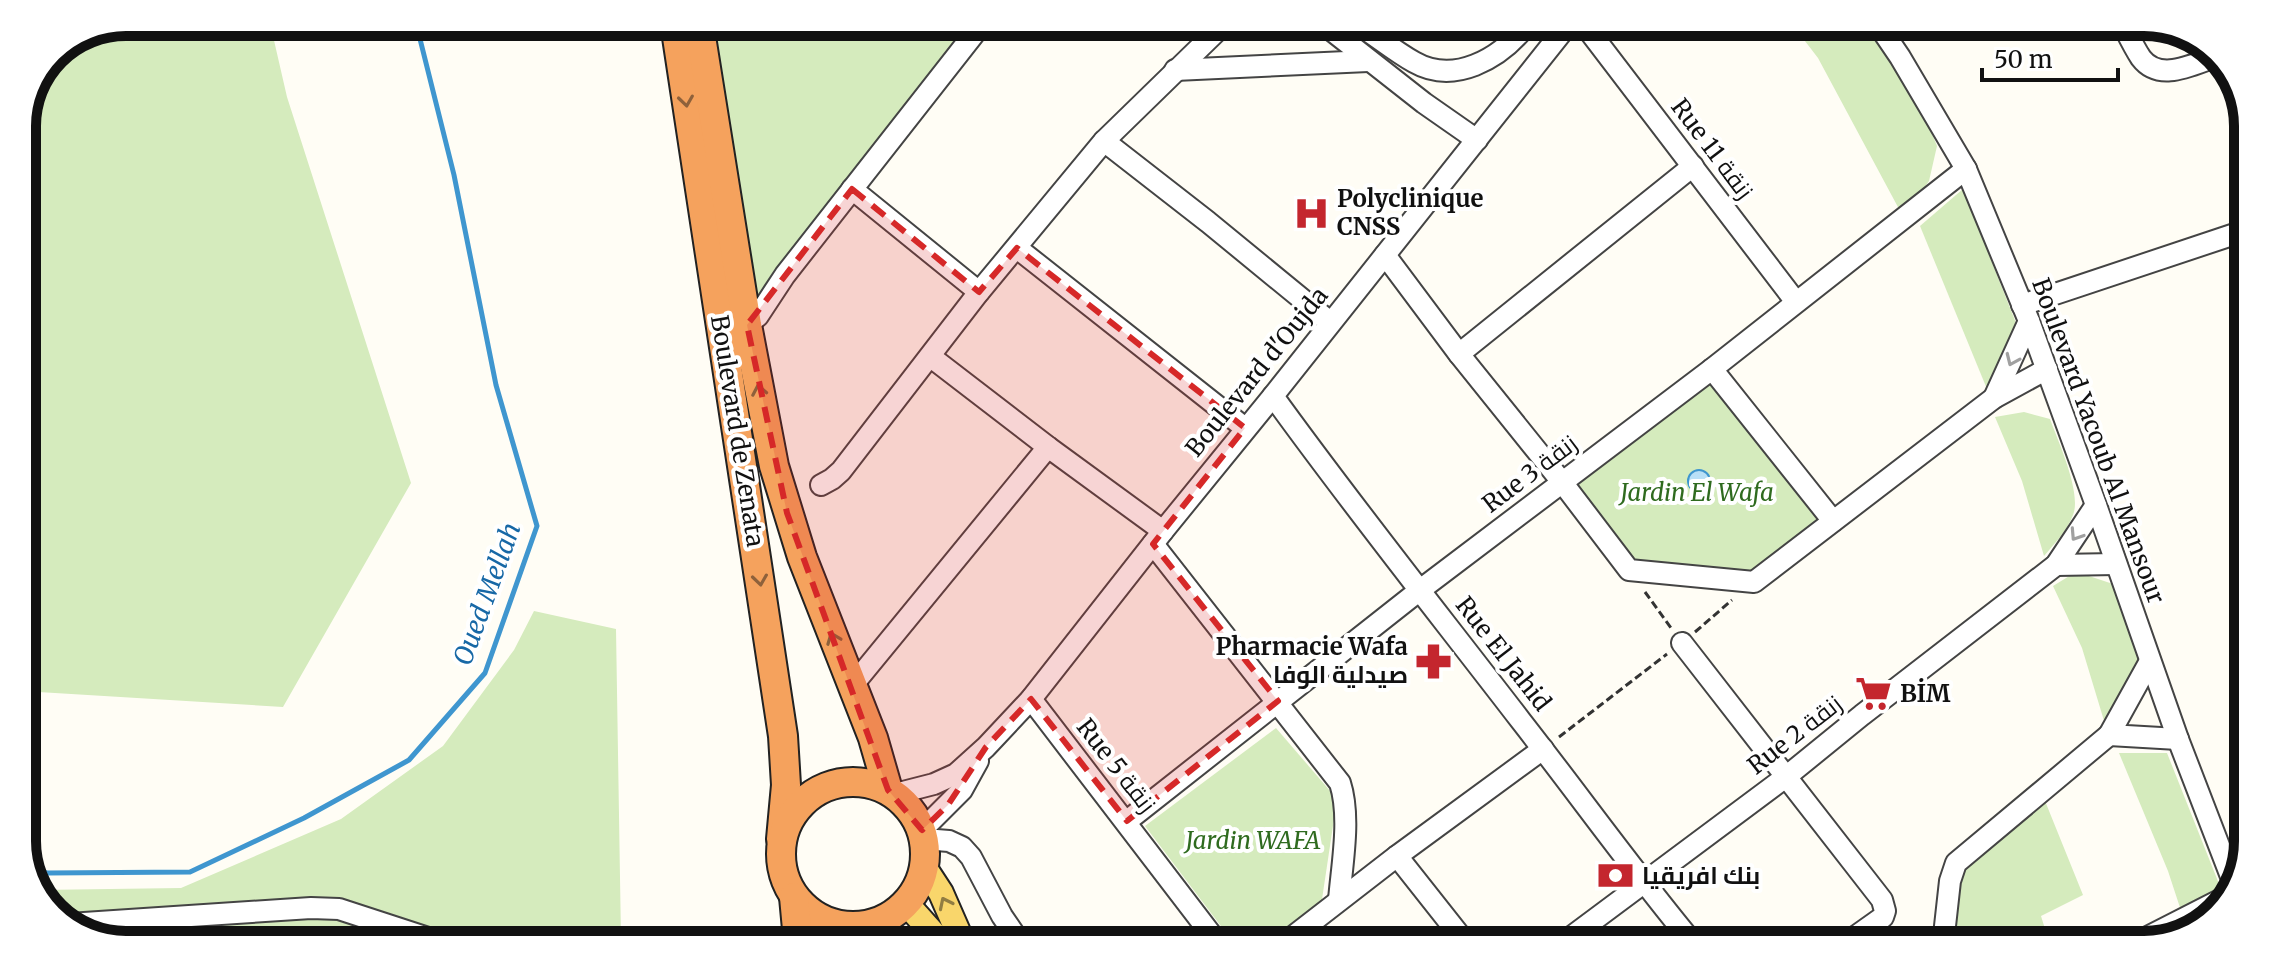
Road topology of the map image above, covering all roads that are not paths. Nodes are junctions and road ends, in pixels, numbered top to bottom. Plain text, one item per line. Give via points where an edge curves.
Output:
1 (677, 36) edge
2 (701, 36) edge
3 (972, 36) edge
4 (1208, 36) edge
5 (1338, 36) edge
6 (1375, 36) edge
7 (1518, 36) edge
8 (1559, 36) edge
9 (1593, 36) edge
10 (1886, 36) edge
11 (2129, 36) edge
12 (2206, 60) edge
13 (1368, 61) junction
14 (1175, 70) junction
15 (1477, 140) junction
16 (1104, 141) junction
17 (1693, 166) junction
18 (1966, 169) junction
19 (852, 189) junction
20 (2234, 235) edge
21 (1017, 248) junction
22 (1385, 255) junction
23 (979, 292) junction
24 (1796, 302) junction
25 (2026, 313) junction
26 (1330, 322) junction
27 (747, 325) junction
28 (1459, 354) junction
29 (931, 357) junction
30 (1712, 369) junction
31 (2047, 369) junction
32 (1273, 396) junction
33 (1994, 398) junction
34 (1245, 428) junction
35 (1048, 447) junction
36 (1562, 482) junction
37 (821, 485) dead end
38 (2096, 505) junction
39 (1833, 521) junction
40 (1158, 537) junction
41 (2116, 564) junction
42 (2056, 565) junction
43 (1420, 590) junction
44 (1682, 643) road end
45 (2150, 661) junction
46 (852, 686) junction
47 (1031, 699) junction
48 (1278, 701) junction
49 (2109, 735) junction
50 (2178, 739) junction
51 (986, 747) junction
52 (1543, 749) junction
53 (1787, 776) junction
54 (891, 792) junction
55 (1127, 821) junction
56 (781, 839) junction
57 (924, 846) junction
58 (1397, 856) junction
59 (2230, 867) edge
60 (1643, 883) junction
61 (2222, 886) edge
62 (794, 897) junction
63 (1339, 900) junction
64 (906, 903) junction
65 (88, 923) edge
66 (2155, 930) edge
67 (409, 931) edge
68 (797, 931) edge
69 (842, 931) edge
70 (851, 931) edge
71 (931, 931) edge
72 (958, 931) edge
73 (1012, 931) edge
74 (1209, 931) edge
75 (1300, 931) edge
76 (1456, 931) edge
77 (1579, 931) edge
78 (1683, 931) edge
79 (1863, 931) edge
80 (1944, 931) edge

1 -> 56 highway, Boulevard de Zenata via 783,736
2 - 27 highway, Boulevard de Zenata
3 - 19 street
4 - 14 street
5 - 13 street
6 - 7 street via 1416,64 1448,71 1476,66
8 - 15 street, Boulevard d'Oujda
9 - 17 street, Rue 11 زنقة
10 - 18 street, Boulevard Yacoub Al Mansour
11 - 12 street via 2140,57 2159,71
13 - 14 street
13 - 15 street
14 - 16 street
15 - 22 street, Boulevard d'Oujda
16 - 21 street
16 - 26 street
17 - 24 street, Rue 11 زنقة
17 - 28 street
18 - 24 street, Rue 3 زنقة
18 - 25 street, Boulevard Yacoub Al Mansour
19 - 23 street
19 - 27 street
20 - 25 street
21 - 23 street
21 - 34 street
22 - 26 street, Boulevard d'Oujda
22 - 28 street
23 - 29 street
24 - 30 street, Rue 3 زنقة
25 - 31 street, Boulevard Yacoub Al Mansour
25 -> 33 street
26 - 32 street, Boulevard d'Oujda
46 -> 27 highway, Boulevard de Zenata via 787,513
28 - 36 street
29 - 35 street
29 - 37 street via 841,471
30 - 36 street, Rue 3 زنقة
30 - 39 street
31 - 33 street
31 - 38 street, Boulevard Yacoub Al Mansour
32 - 34 street, Boulevard d'Oujda
32 - 43 street, Rue El Jahid
33 - 39 street
34 - 40 street, Boulevard d'Oujda
35 - 40 street
35 - 46 street
36 - 39 street via 1629,570 1754,582
36 - 43 street, Rue 3 زنقة
38 - 41 street, Boulevard Yacoub Al Mansour
38 -> 42 street, Rue 2 زنقة
40 - 47 street, Boulevard d'Oujda
40 - 48 street
41 - 42 street
41 - 45 street, Boulevard Yacoub Al Mansour
42 - 53 street, Rue 2 زنقة
43 - 48 street, Rue 3 زنقة
43 - 52 street, Rue El Jahid
44 - 53 street
45 - 49 street
45 - 50 street, Boulevard Yacoub Al Mansour
46 - 54 highway, Boulevard de Zenata
47 - 51 street, Boulevard d'Oujda
47 - 55 street, Rue 5 زنقة
48 - 55 street, Rue 3 زنقة
48 - 63 street via 1344,795
49 - 50 street
49 - 80 street via 1956,863
50 - 59 street, Boulevard Yacoub Al Mansour
51 - 54 street, Boulevard d'Oujda via 945,780
51 - 57 street, Boulevard d'Oujda
52 - 58 street
52 - 60 street, Rue El Jahid
53 - 60 street, Rue 2 زنقة
53 - 79 street via 1882,900 1883,917
54 - 56 highway via 867,782 822,788 803,800
54 - 57 highway via 906,804
55 - 74 street, Rue 5 زنقة
56 - 62 highway via 781,869
57 - 64 highway via 918,887
72 -> 57 main road
57 - 73 street via 949,841 962,847
58 - 63 street
58 - 76 street
60 - 77 street, Rue 2 زنقة
60 - 78 street, Rue El Jahid
61 - 66 street
62 - 68 highway
62 - 69 highway
63 - 75 street
64 - 70 highway via 890,917
64 - 71 main road
65 - 67 street via 311,908 339,909

